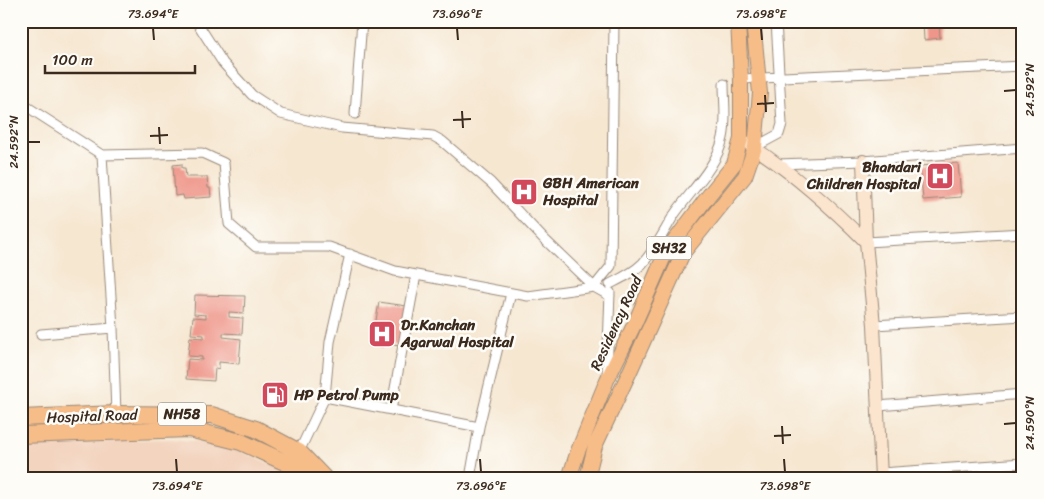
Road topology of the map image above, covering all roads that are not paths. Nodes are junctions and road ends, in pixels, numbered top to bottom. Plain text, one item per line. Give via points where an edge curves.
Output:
1 (196, 21) edge
2 (362, 21) edge
3 (614, 21) edge
4 (738, 21) edge
5 (753, 21) edge
6 (776, 21) edge
7 (1023, 66) edge
8 (779, 77) junction
9 (758, 78) junction
10 (741, 79) junction
11 (724, 84) dead end
12 (21, 106) edge
13 (356, 114) dead end
14 (742, 139) junction
15 (755, 147) junction
16 (1023, 148) edge
17 (102, 155) junction
18 (863, 160) junction
19 (778, 164) junction
20 (1023, 233) edge
21 (866, 242) junction
22 (350, 254) junction
23 (611, 266) junction
24 (416, 274) junction
25 (610, 284) junction
26 (594, 287) junction
27 (511, 293) junction
28 (610, 296) junction
29 (1023, 316) edge
30 (874, 325) junction
31 (113, 328) junction
32 (41, 334) dead end
33 (607, 380) junction
34 (620, 393) junction
35 (1023, 394) edge
36 (325, 397) junction
37 (878, 406) junction
38 (391, 410) junction
39 (116, 414) junction
40 (21, 418) edge
41 (479, 427) junction
42 (21, 435) edge
43 (295, 459) junction
44 (1023, 463) edge
45 (881, 476) edge
46 (305, 478) edge
47 (324, 478) edge
48 (470, 478) edge
49 (569, 478) edge
50 (587, 478) edge

1 - 26 street via 223,63 252,95 281,114 342,128 433,136 442,141 491,182
2 - 13 street
3 - 23 street
4 - 10 main road, Residency Road / SH32
5 - 9 main road
6 - 8 street
7 - 8 street
8 - 9 street
8 - 15 street via 782,124 779,134
9 - 10 street
9 - 15 main road via 760,93
10 - 14 main road, Residency Road / SH32
11 - 25 street via 725,121 716,157 644,263
12 - 17 street via 26,106
14 - 15 street
14 - 33 main road, Residency Road / SH32 via 734,164 666,252
15 - 19 street
15 - 34 main road via 745,176 682,253
16 - 18 street
17 - 22 street via 202,153 224,163 229,224 256,247 329,246
17 - 31 street
18 - 19 street
18 - 21 street
19 - 21 street
20 - 21 street
21 - 30 street
22 - 24 street
22 - 36 street via 330,342
23 - 25 street
23 - 26 street
24 - 27 street
24 - 38 street
25 - 28 street
26 - 27 street via 528,296
26 - 28 street
27 - 41 street
28 - 33 street
29 - 30 street
30 - 37 street
31 - 32 street
31 - 39 street
33 - 34 street
33 - 49 main road, Residency Road / SH32
34 - 50 main road via 595,446
35 - 37 street
36 - 38 street
36 - 43 street
37 - 45 street
38 - 41 street
39 - 40 highway, Hospital Road / NH58
39 - 43 highway, Hospital Road / NH58 via 212,415 256,429
41 - 48 street
42 - 43 highway, NH58 via 189,429
43 - 46 highway, NH58
43 - 47 highway, Hospital Road / NH58
44 - 45 street

